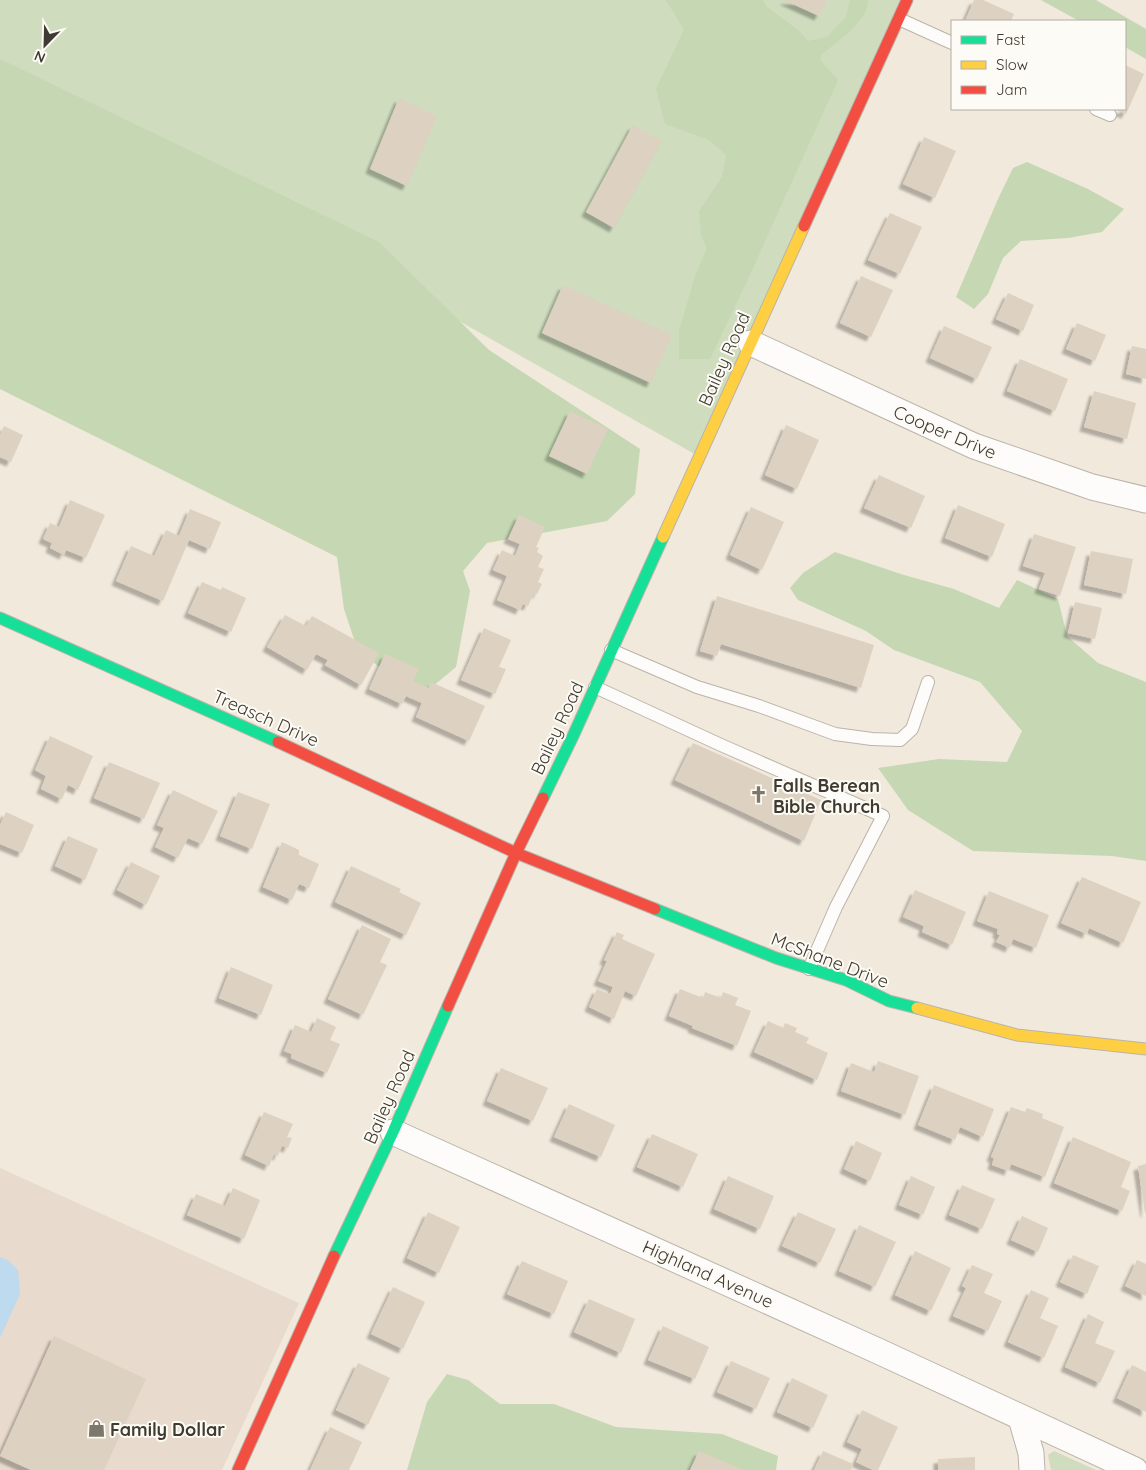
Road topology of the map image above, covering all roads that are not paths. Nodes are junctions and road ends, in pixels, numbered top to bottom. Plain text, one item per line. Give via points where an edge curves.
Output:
1 (901, 7) edge
2 (951, 42) edge
3 (1098, 110) edge
4 (1110, 115) dead end
5 (751, 343) junction
6 (1146, 500) edge
7 (0, 618) edge
8 (611, 650) junction
9 (928, 682) dead end
10 (595, 687) junction
11 (516, 853) junction
12 (810, 969) junction
13 (1146, 1049) edge
14 (393, 1132) junction
15 (1021, 1418) junction
16 (238, 1470) edge
17 (1032, 1470) edge
18 (1135, 1470) edge

1 - 2 lane
1 - 5 street, Bailey Road
3 - 4 lane
5 - 6 street, Cooper Drive via 974,446 1092,488
5 - 8 street, Bailey Road
7 - 11 street, Treasch Drive
8 - 9 lane via 726,697 835,734 872,739 900,740 912,729
8 - 10 street, Bailey Road
10 - 11 street, Bailey Road
10 - 12 lane via 883,816 836,907
11 - 12 street, McShane Drive
11 - 14 street, Bailey Road
12 - 13 street, McShane Drive via 846,980 889,1001 1009,1033
14 - 15 street, Highland Avenue
14 - 16 street, Bailey Road
15 - 17 street via 1031,1453
15 - 18 street, Highland Avenue

